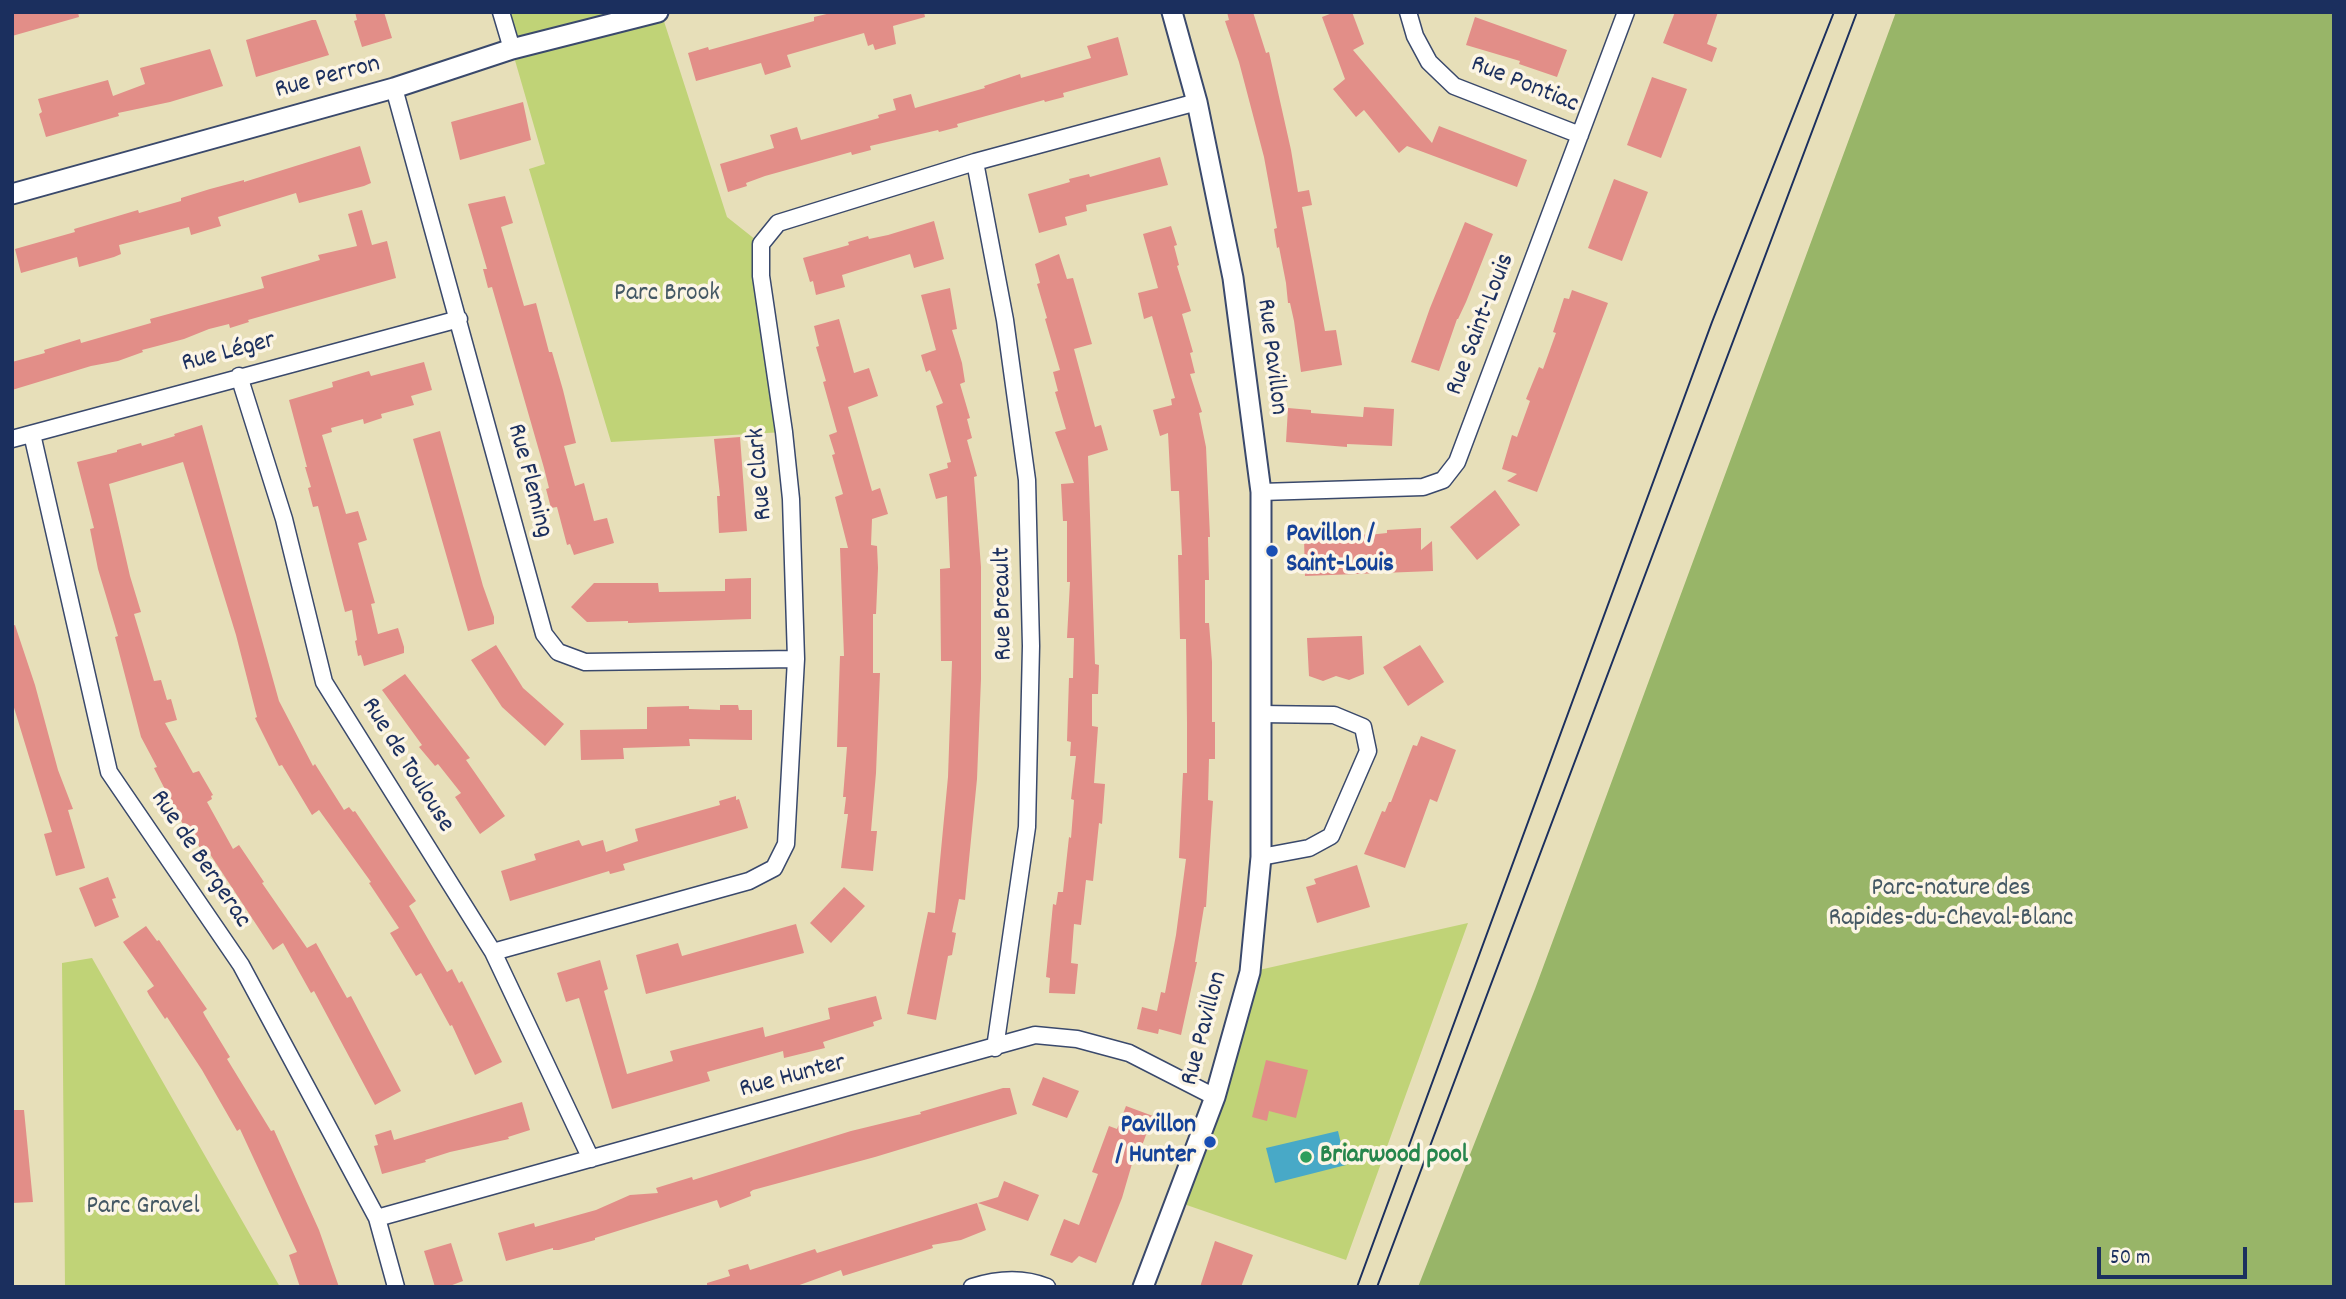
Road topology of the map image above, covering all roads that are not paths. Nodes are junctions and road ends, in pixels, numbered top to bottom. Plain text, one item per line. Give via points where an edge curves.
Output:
1 (501, 12) edge
2 (657, 12) edge
3 (1172, 12) edge
4 (1408, 12) edge
5 (1626, 12) edge
6 (512, 49) junction
7 (394, 88) junction
8 (1197, 102) junction
9 (1580, 135) junction
10 (975, 162) junction
11 (12, 194) edge
12 (459, 319) junction
13 (239, 376) junction
14 (32, 434) junction
15 (12, 439) edge
16 (1261, 492) junction
17 (796, 659) junction
18 (1260, 715) junction
19 (1261, 857) junction
20 (493, 952) junction
21 (995, 1048) junction
22 (1215, 1097) junction
23 (591, 1159) junction
24 (377, 1218) junction
25 (396, 1287) edge
26 (972, 1287) edge
27 (1047, 1287) edge
28 (1143, 1287) edge

1 - 6 street
2 - 6 street, Rue Perron
3 - 8 street, Rue Pavillon
4 - 9 street, Rue Pontiac via 1429,62 1454,86
5 - 9 street, Rue Saint-Louis
6 - 7 street, Rue Perron
7 - 11 street, Rue Perron
7 - 12 street, Rue Fleming
8 - 10 street, Rue Clark
8 - 16 street, Rue Pavillon via 1233,278
9 - 16 street, Rue Saint-Louis via 1457,462 1443,480 1423,486
10 - 17 street, Rue Clark via 778,223 761,244 761,276 791,499
10 - 21 street, Rue Breault via 1005,320 1027,480 1031,646 1027,827
12 - 13 street, Rue Léger
12 - 17 street, Rue Fleming via 544,634 558,652 585,662
13 - 14 street, Rue Léger
13 - 20 street, Rue de Toulouse via 284,519 324,682
14 - 15 street, Rue Léger
14 - 24 street, Rue de Bergerac via 109,772 241,965
16 - 18 street, Rue Pavillon
17 - 20 street, Rue Clark via 786,844 774,868 749,881
18 - 19 street, Rue Pavillon
18 - 19 street via 1334,715 1363,727 1368,751 1331,836 1309,848
19 - 22 street, Rue Pavillon via 1250,972
20 - 23 street, Rue de Toulouse
21 - 22 street, Rue Hunter via 1035,1035 1077,1039 1129,1053
21 - 23 street, Rue Hunter
22 - 28 street, Rue Pavillon
23 - 24 street, Rue Hunter
24 - 25 street, Rue de Bergerac
26 - 27 street via 991,1281 1031,1281

